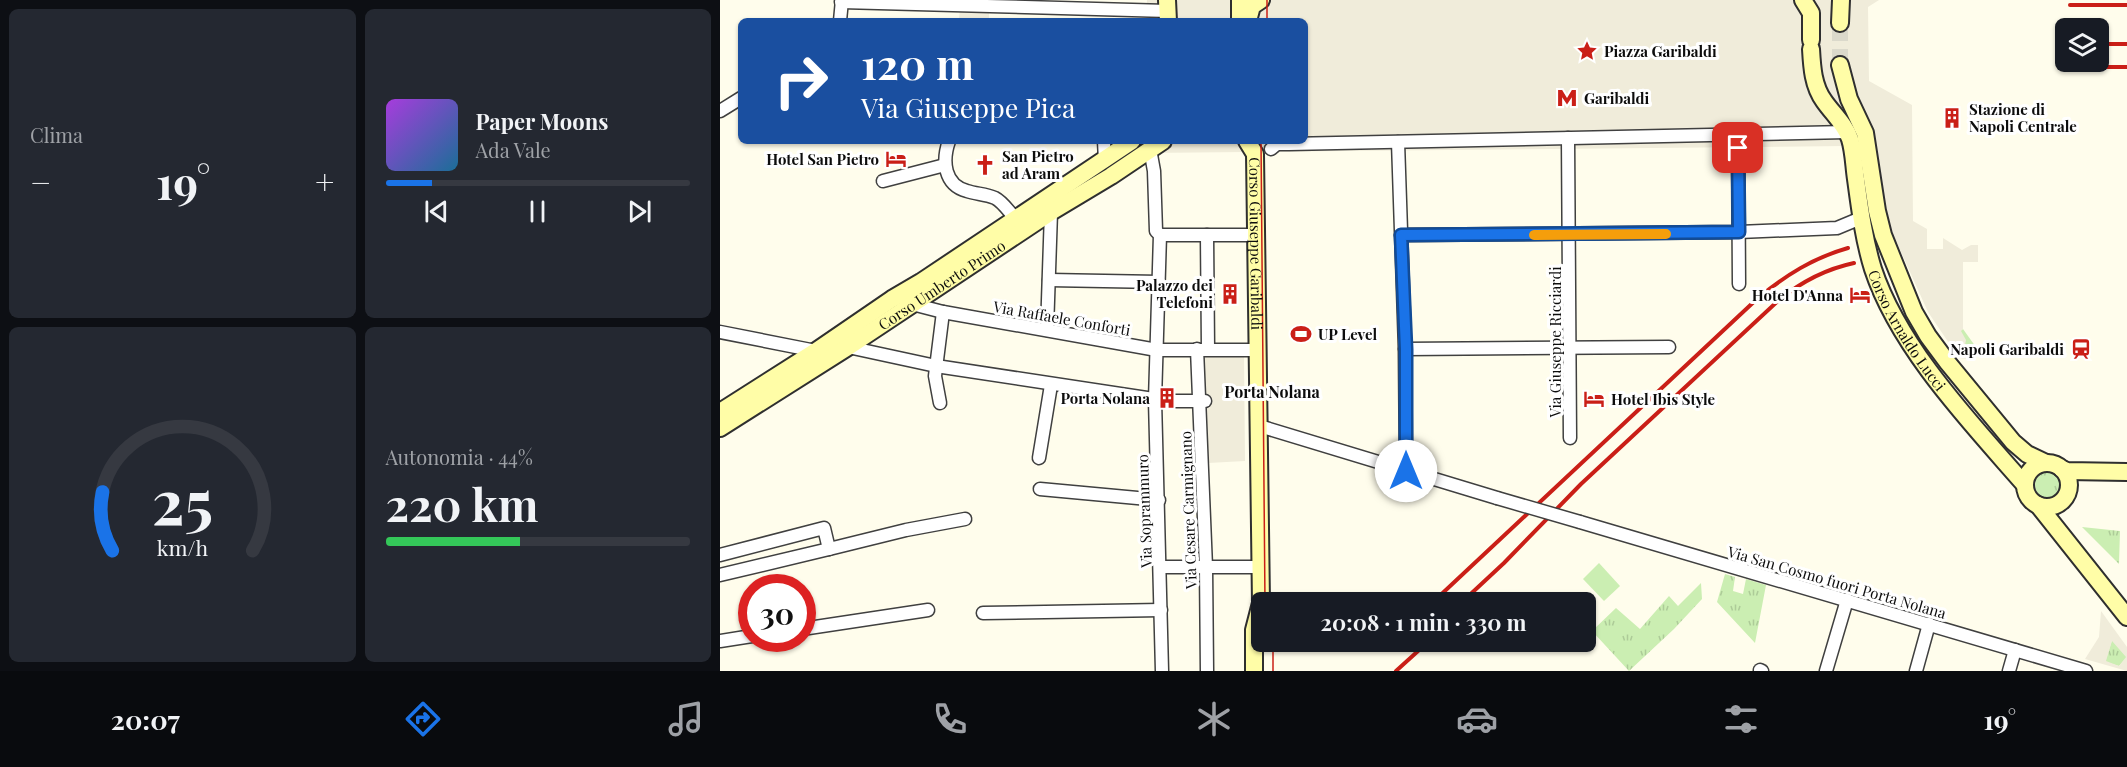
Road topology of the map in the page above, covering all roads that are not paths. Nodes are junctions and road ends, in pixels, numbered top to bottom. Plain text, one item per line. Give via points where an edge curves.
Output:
1 (1240, 0) edge
2 (1261, 0) edge
3 (1803, 0) edge
4 (1833, 0) edge
5 (1841, 0) edge
6 (842, 1) edge
7 (1168, 11) edge
8 (1104, 16) edge
9 (840, 18) edge
10 (1240, 18) edge
11 (1249, 18) edge
12 (1840, 65) tunnel mouth
13 (738, 100) edge
14 (720, 111) edge
15 (1738, 134) junction
16 (1568, 138) junction
17 (1855, 141) junction
18 (1398, 142) junction
19 (1308, 143) edge
20 (948, 144) edge
21 (1104, 144) edge
22 (1128, 144) edge
23 (1249, 144) edge
24 (1277, 144) edge
25 (1157, 145) edge
26 (1270, 149) dead end
27 (1105, 161) junction
28 (945, 165) junction
29 (883, 182) dead end
30 (1051, 212) junction
31 (1015, 218) junction
32 (1862, 218) junction
33 (1739, 232) junction
34 (1160, 235) junction
35 (1207, 235) junction
36 (1257, 235) junction
37 (1401, 235) junction
38 (1569, 235) junction
39 (1049, 280) junction
40 (1159, 282) junction
41 (1739, 284) dead end
42 (912, 304) junction
43 (943, 312) junction
44 (1047, 330) junction
45 (720, 332) edge
46 (1669, 346) dead end
47 (848, 347) junction
48 (1570, 348) junction
49 (1203, 349) junction
50 (1406, 349) junction
51 (1157, 350) junction
52 (1259, 350) junction
53 (816, 351) junction
54 (936, 366) junction
55 (1051, 385) junction
56 (1157, 400) junction
57 (1202, 400) junction
58 (1175, 401) dead end
59 (940, 403) dead end
60 (720, 412) edge
61 (1260, 427) junction
62 (720, 428) edge
63 (1570, 438) dead end
64 (1040, 458) dead end
65 (2054, 466) junction
66 (1406, 471) junction
67 (2127, 472) edge
68 (2025, 485) junction
69 (1040, 489) dead end
70 (2066, 496) junction
71 (1159, 500) junction
72 (2038, 505) junction
73 (965, 519) dead end
74 (2068, 541) junction
75 (830, 549) junction
76 (720, 555) edge
77 (1161, 567) junction
78 (1206, 567) junction
79 (1261, 567) junction
80 (720, 575) edge
81 (1847, 600) junction
82 (928, 610) dead end
83 (1161, 610) junction
84 (983, 613) dead end
85 (2127, 617) edge
86 (1929, 624) junction
87 (816, 627) edge
88 (738, 638) edge
89 (720, 641) edge
90 (2015, 651) junction
91 (1162, 671) edge
92 (1207, 671) edge
93 (1254, 671) edge
94 (1826, 671) edge
95 (1916, 671) edge
96 (2009, 671) edge
97 (2086, 671) edge

1 - 10 main road
2 - 11 main road via 1252,6
3 - 17 main road via 1811,13 1812,64 1818,90
4 - 5 main road via 1840,20
6 - 8 street
6 - 9 street
7 - 8 street
12 - 17 main road via 1861,123
13 - 14 street
15 - 16 street
15 - 17 street
15 - 33 street
16 - 18 street
16 - 38 street, Via Giuseppe Ricciardi
17 - 32 main road, Corso Arnaldo Lucci
17 - 65 main road, Corso Arnaldo Lucci via 1883,235 1914,312 1928,336 2013,442 2027,454
18 - 19 street
18 - 37 street
20 - 28 street
21 - 27 street
22 - 27 main road, Corso Umberto Primo
23 - 36 main road, Corso Giuseppe Garibaldi via 1255,154
24 - 26 street
25 - 30 main road, Corso Umberto Primo
25 - 34 street, Via Soprammuro via 1154,171 1156,231
27 - 31 main road, Corso Umberto Primo
28 - 29 street
28 - 31 street via 956,186 997,199
30 - 39 street
30 - 42 main road, Corso Umberto Primo
31 - 53 main road, Corso Umberto Primo
32 - 33 street via 1837,228
32 - 68 main road, Corso Arnaldo Lucci via 1882,291 1912,346
33 - 38 street
33 - 41 street
34 - 35 street
34 - 40 street, Via Soprammuro
35 - 36 street
35 - 49 street, Via Cesare Carmignano
36 - 52 main road, Corso Giuseppe Garibaldi
37 - 38 street
37 - 50 street
38 - 48 street, Via Giuseppe Ricciardi
39 - 40 street
39 - 44 street
40 - 51 street, Via Soprammuro
42 - 43 street, Via Raffaele Conforti
42 - 47 main road, Corso Umberto Primo
43 - 44 street, Via Raffaele Conforti
43 - 54 street
44 - 51 street, Via Raffaele Conforti
45 - 53 street
46 - 48 street
47 - 54 street
47 - 62 main road, Corso Umberto Primo
48 - 50 street
48 - 63 street, Via Giuseppe Ricciardi
49 - 51 street, Via Raffaele Conforti
49 - 52 street, Via Raffaele Conforti
49 - 57 street, Via Cesare Carmignano
50 - 66 street
51 - 56 street, Via Soprammuro
52 - 61 main road, Corso Giuseppe Garibaldi
53 - 60 main road, Corso Umberto Primo
54 - 55 street
54 - 59 street
55 - 56 street
55 - 64 street
56 - 71 street, Via Soprammuro
57 - 58 street
57 - 78 street, Via Cesare Carmignano
61 - 66 street
61 - 79 main road
65 - 67 main road via 2067,471
65 - 68 main road via 2039,464 2027,475
65 - 70 main road via 2069,480
66 - 81 street, Via San Cosmo fuori Porta Nolana, bridge
67 - 70 main road via 2096,480
68 - 72 main road via 2028,496
69 - 71 street
70 - 72 main road via 2050,507
70 - 74 main road
71 - 77 street, Via Soprammuro
72 - 74 main road
73 - 75 street
74 - 85 main road
75 - 76 street via 824,528
75 - 80 street
77 - 78 street
77 - 83 street, Via Soprammuro
78 - 79 street
78 - 92 street, Via Cesare Carmignano
79 - 93 main road
81 - 86 street, Via San Cosmo fuori Porta Nolana
81 - 94 street
82 - 87 street
83 - 84 street
83 - 91 street, Via Soprammuro
86 - 90 street, Via San Cosmo fuori Porta Nolana
86 - 95 street
88 - 89 street
90 - 96 street
90 - 97 street, Via San Cosmo fuori Porta Nolana

